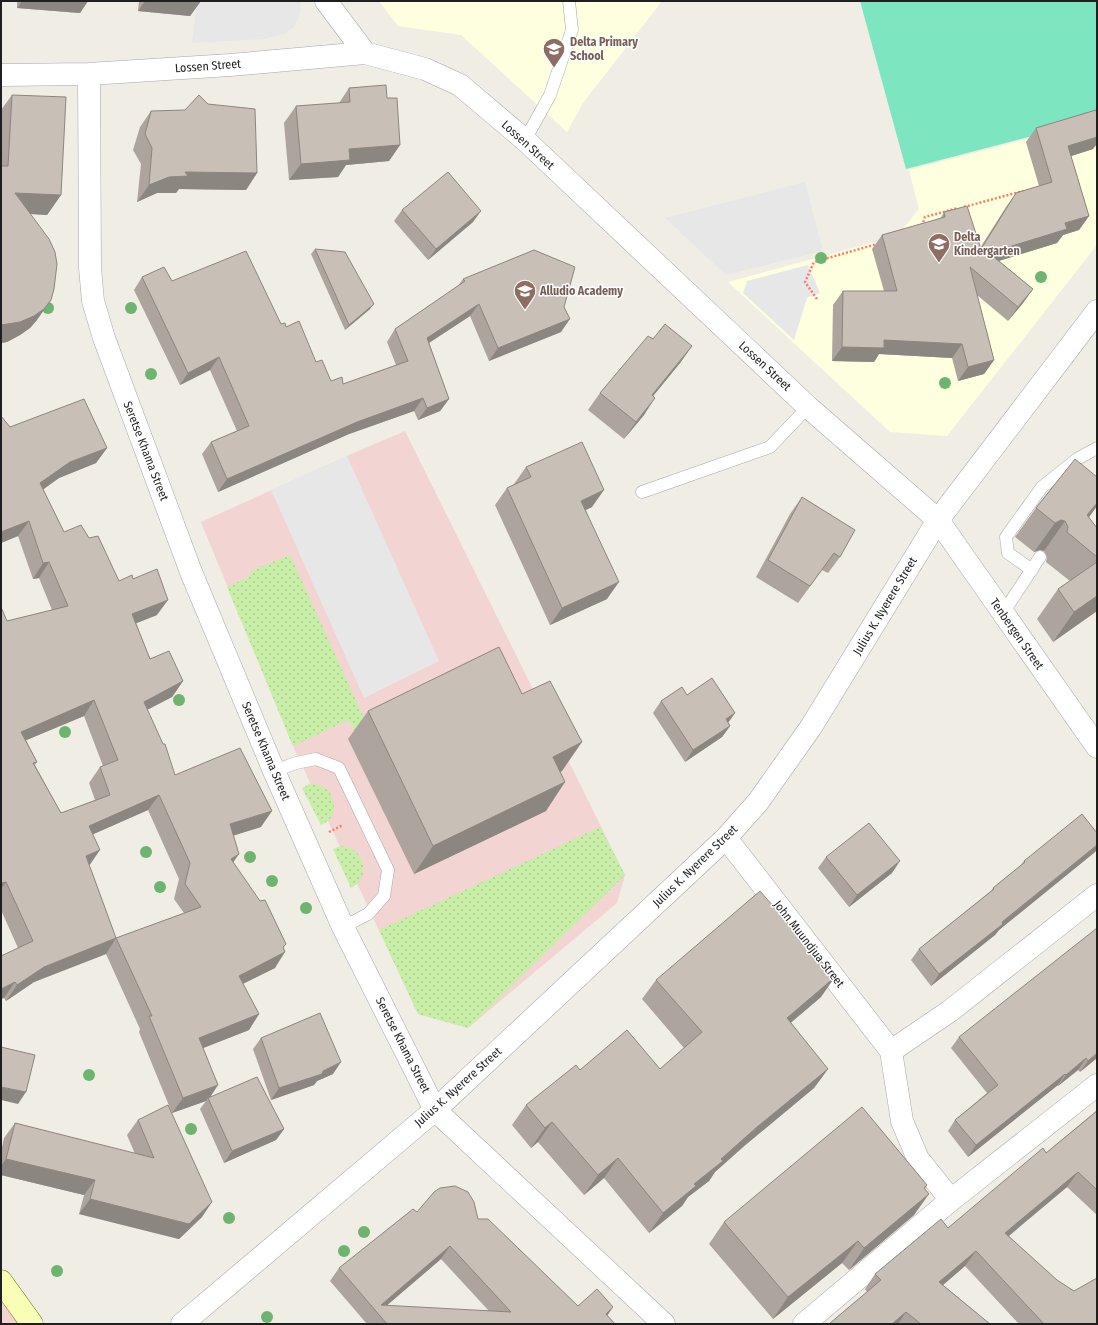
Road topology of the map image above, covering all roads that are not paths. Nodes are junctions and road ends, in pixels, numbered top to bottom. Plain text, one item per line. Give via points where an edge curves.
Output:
1 (326, 1) edge
2 (569, 1) edge
3 (365, 53) junction
4 (89, 74) junction
5 (1, 75) edge
6 (525, 140) junction
7 (1097, 311) edge
8 (808, 407) junction
9 (1097, 448) edge
10 (642, 492) dead end
11 (938, 520) junction
12 (1040, 557) dead end
13 (1032, 570) junction
14 (1003, 614) junction
15 (1097, 747) edge
16 (274, 771) junction
17 (726, 838) junction
18 (1097, 895) edge
19 (343, 927) junction
20 (891, 1050) junction
21 (1097, 1085) edge
22 (435, 1110) junction
23 (951, 1200) junction
24 (1, 1281) edge
25 (34, 1323) edge
26 (182, 1324) edge
27 (664, 1324) edge
28 (804, 1324) edge

1 - 3 street
2 - 6 lane via 572,30 550,95
3 - 4 street, Lossen Street
3 - 6 street, Lossen Street via 425,69 460,86
4 - 5 street, Lossen Street
4 - 16 street, Seretse Khama Street via 90,268 93,301 104,338 191,572
6 - 8 street, Lossen Street
7 - 11 street, Julius K. Nyerere Street
8 - 10 lane via 770,448
8 - 11 street, Lossen Street
9 - 13 lane via 1077,459 1042,487 1006,536 1008,553
11 - 14 street, Tenbergen Street
11 - 17 street, Julius K. Nyerere Street via 811,727 758,802
12 - 13 lane
13 - 14 lane
14 - 15 street, Tenbergen Street
16 - 19 street, Seretse Khama Street
16 - 19 lane via 296,763 316,760 339,768 388,870 384,896 368,914
17 - 20 street, John Muundjua Street
17 - 22 street, Julius K. Nyerere Street
18 - 20 street via 950,1011
19 - 22 street, Seretse Khama Street
20 - 23 street via 902,1121 918,1159
21 - 23 street
22 - 26 street, Julius K. Nyerere Street
22 - 27 street, Seretse Khama Street
23 - 28 street
24 - 25 main road

